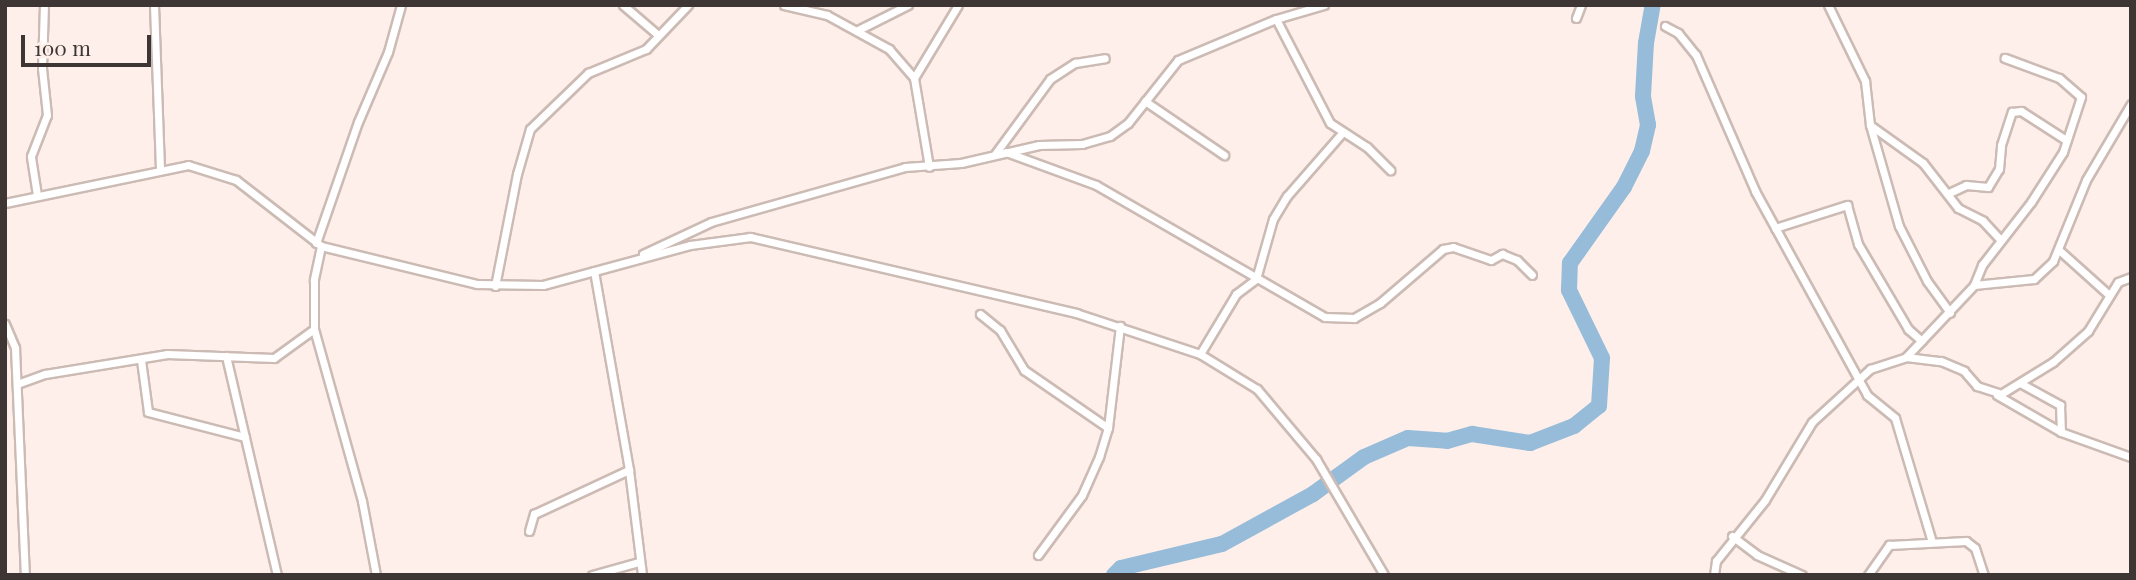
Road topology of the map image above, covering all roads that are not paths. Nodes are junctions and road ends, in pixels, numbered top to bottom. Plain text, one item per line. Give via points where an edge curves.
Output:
1 (44, 5) edge
2 (155, 5) edge
3 (401, 5) edge
4 (623, 5) edge
5 (688, 5) edge
6 (785, 5) edge
7 (908, 5) edge
8 (958, 5) edge
9 (1324, 5) edge
10 (1581, 5) edge
11 (1828, 5) edge
12 (1576, 18) dead end
13 (1276, 19) junction
14 (1665, 26) dead end
15 (858, 30) junction
16 (657, 35) junction
17 (1105, 58) dead end
18 (2005, 58) dead end
19 (914, 78) junction
20 (1145, 101) junction
21 (2131, 104) edge
22 (1870, 125) junction
23 (1340, 134) junction
24 (2066, 140) junction
25 (1005, 152) junction
26 (995, 155) junction
27 (1224, 155) dead end
28 (929, 167) junction
29 (160, 169) junction
30 (1390, 170) dead end
31 (1949, 193) junction
32 (37, 195) junction
33 (5, 203) edge
34 (1775, 228) junction
35 (2001, 240) junction
36 (319, 244) junction
37 (2059, 250) junction
38 (638, 257) junction
39 (594, 271) junction
40 (1532, 275) dead end
41 (2131, 277) edge
42 (1256, 279) junction
43 (1974, 285) junction
44 (495, 286) junction
45 (2108, 294) junction
46 (1950, 313) junction
47 (980, 314) dead end
48 (5, 324) edge
49 (1120, 326) junction
50 (314, 329) junction
51 (1922, 341) junction
52 (1200, 354) junction
53 (226, 356) junction
54 (1906, 357) junction
55 (141, 360) junction
56 (1859, 381) junction
57 (2020, 383) junction
58 (17, 384) junction
59 (1996, 395) junction
60 (1108, 428) junction
61 (2061, 432) junction
62 (245, 438) junction
63 (2131, 457) edge
64 (629, 470) junction
65 (529, 531) dead end
66 (1732, 537) junction
67 (1932, 542) junction
68 (1038, 555) dead end
69 (639, 562) junction
70 (26, 575) edge
71 (277, 575) edge
72 (376, 575) edge
73 (592, 575) edge
74 (642, 575) edge
75 (1384, 575) edge
76 (1714, 575) edge
77 (1802, 575) edge
78 (1868, 575) edge
79 (1984, 575) edge

1 - 32 street via 42,68 47,115 32,156
2 - 29 street
3 - 36 street
4 - 16 street
5 - 16 street
6 - 15 street via 827,15
7 - 15 street
8 - 19 street
9 - 13 street
10 - 12 street
11 - 22 street via 1865,81
13 - 20 street via 1178,60
13 - 23 street via 1321,108
14 - 34 street via 1678,33 1696,55
15 - 19 street via 889,49
16 - 44 street via 640,53 588,73 530,129
17 - 26 street via 1075,63 1050,79
18 - 24 street via 2059,78 2081,97
19 - 28 street
20 - 25 street via 1128,123 1110,136 1082,145 1039,145
20 - 27 street
21 - 37 street via 2086,180
22 - 31 street via 1923,163
22 - 46 street via 1899,226 1927,281
23 - 30 street via 1367,147
23 - 42 street via 1273,219
24 - 31 street via 2021,111 2012,111 1999,169 1988,187 1966,185
24 - 35 street via 2053,170
25 - 26 street
25 - 42 street via 1096,185
26 - 28 street
28 - 38 street via 905,167 711,222
29 - 32 street
29 - 36 street via 188,165 221,173
31 - 35 street via 1962,212 1983,221
32 - 33 street
34 - 51 street via 1847,205 1858,244 1908,329
34 - 56 street
35 - 43 street
36 - 44 street
36 - 50 street
37 - 43 street via 2034,279
37 - 45 street
38 - 39 street
38 - 49 street via 721,238 750,237
39 - 44 street via 543,285
39 - 64 street
40 - 42 street via 1517,260 1502,254 1491,260 1453,247 1443,249 1380,303 1344,320 1325,317
41 - 45 street via 2118,282
42 - 52 street via 1236,294
43 - 46 street
45 - 57 street via 2088,331
46 - 51 street
47 - 60 street via 1000,330 1024,370
48 - 58 street via 15,348
49 - 52 street
49 - 60 street
50 - 53 street via 274,358
50 - 72 street via 356,477
51 - 54 street
52 - 75 street via 1257,389 1316,459
53 - 55 street via 186,353
53 - 62 street
54 - 56 street via 1880,363
54 - 59 street via 1950,363
55 - 58 street via 45,374
55 - 62 street via 148,412
56 - 66 street via 1812,422 1765,499
56 - 67 street via 1872,403 1892,414 1900,428
57 - 59 street
57 - 61 street via 2060,405
58 - 70 street
59 - 61 street
60 - 68 street via 1082,495
61 - 63 street
62 - 71 street
64 - 65 street via 534,514
64 - 69 street
66 - 76 street
66 - 77 street via 1757,555
67 - 78 street via 1889,545
67 - 79 street via 1971,543
69 - 73 street
69 - 74 street

